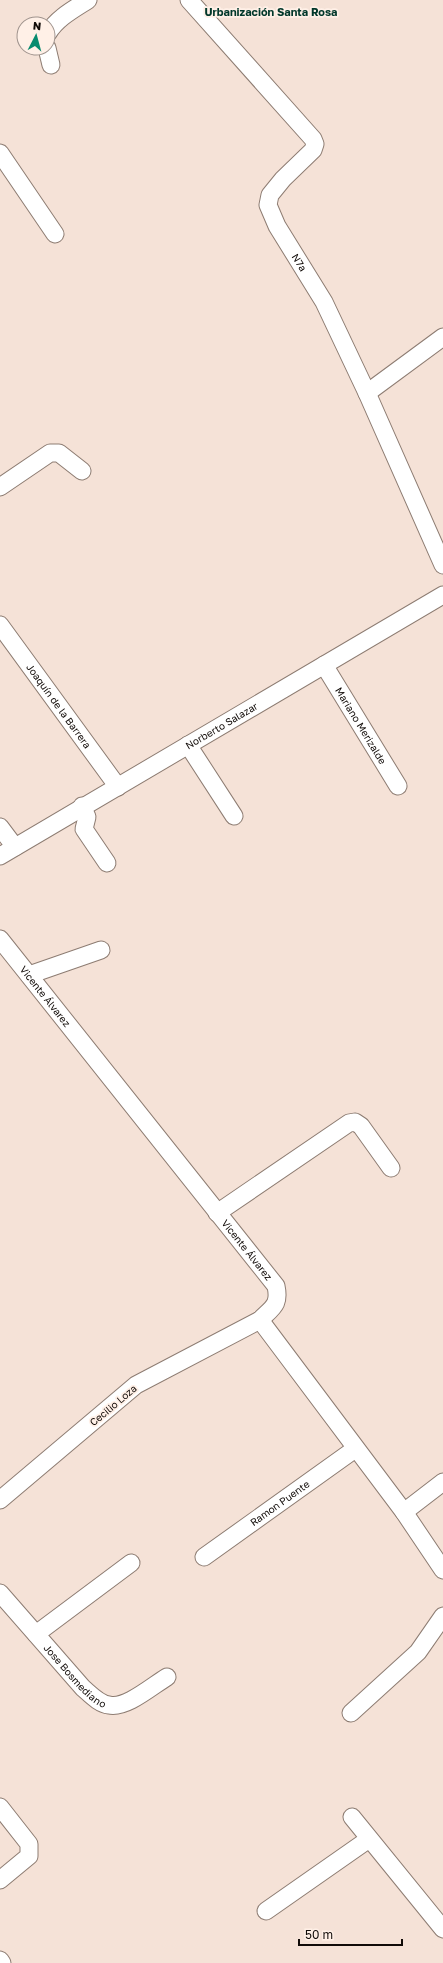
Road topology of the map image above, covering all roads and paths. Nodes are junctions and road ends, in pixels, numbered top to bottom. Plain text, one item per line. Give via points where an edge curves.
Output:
1 (88, 0) edge
2 (189, 0) edge
3 (56, 23) edge
4 (49, 56) edge
5 (51, 65) dead end
6 (0, 153) edge
7 (55, 234) dead end
8 (443, 337) edge
9 (368, 393) junction
10 (82, 470) dead end
11 (0, 488) edge
12 (443, 565) edge
13 (443, 595) edge
14 (0, 625) edge
15 (324, 665) junction
16 (188, 745) junction
17 (398, 786) dead end
18 (118, 787) junction
19 (82, 806) junction
20 (234, 816) dead end
21 (0, 827) edge
22 (15, 847) junction
23 (0, 856) edge
24 (107, 863) dead end
25 (0, 939) edge
26 (100, 950) dead end
27 (29, 975) junction
28 (391, 1168) dead end
29 (217, 1213) junction
30 (260, 1320) junction
31 (355, 1449) junction
32 (443, 1482) edge
33 (0, 1500) edge
34 (404, 1512) junction
35 (204, 1557) dead end
36 (131, 1563) dead end
37 (443, 1570) edge
38 (0, 1594) edge
39 (443, 1616) edge
40 (36, 1634) junction
41 (167, 1677) dead end
42 (351, 1713) dead end
43 (0, 1806) edge
44 (352, 1817) dead end
45 (369, 1839) junction
46 (0, 1880) edge
47 (266, 1911) dead end
48 (443, 1929) edge
49 (0, 1960) edge
50 (2, 1963) edge

1 - 3 street
2 - 9 street, N7a via 313,139 313,150 283,179 270,195 268,205 277,226 324,302
4 - 5 street
6 - 7 street
8 - 9 street
9 - 12 street, N7a
10 - 11 street via 59,453 50,453
13 - 15 street, Norberto Salazar
14 - 18 street, Joaquín de la Barrera
15 - 16 street, Norberto Salazar
15 - 17 street, Mariano Merizalde
16 - 18 street, Norberto Salazar
16 - 20 street
18 - 19 street, Norberto Salazar
19 - 22 street, Norberto Salazar
19 - 24 street via 87,817 84,829
21 - 22 street
22 - 23 street, Norberto Salazar
25 - 27 street, Vicente Álvarez
26 - 27 street
27 - 29 street, Vicente Álvarez
28 - 29 street via 361,1126 349,1122
29 - 30 street, Vicente Álvarez via 276,1286 276,1304
30 - 31 street
30 - 33 street, Cecilio Loza via 136,1386
31 - 34 street
31 - 35 street, Ramon Puente
32 - 34 street
34 - 37 street
36 - 40 street
38 - 40 street, Jose Bosmediano
39 - 42 street via 418,1652
40 - 41 street, Jose Bosmediano via 83,1688 108,1705 122,1705
43 - 46 street via 29,1844 29,1856
44 - 45 street
45 - 47 street
45 - 48 street
49 - 50 street

